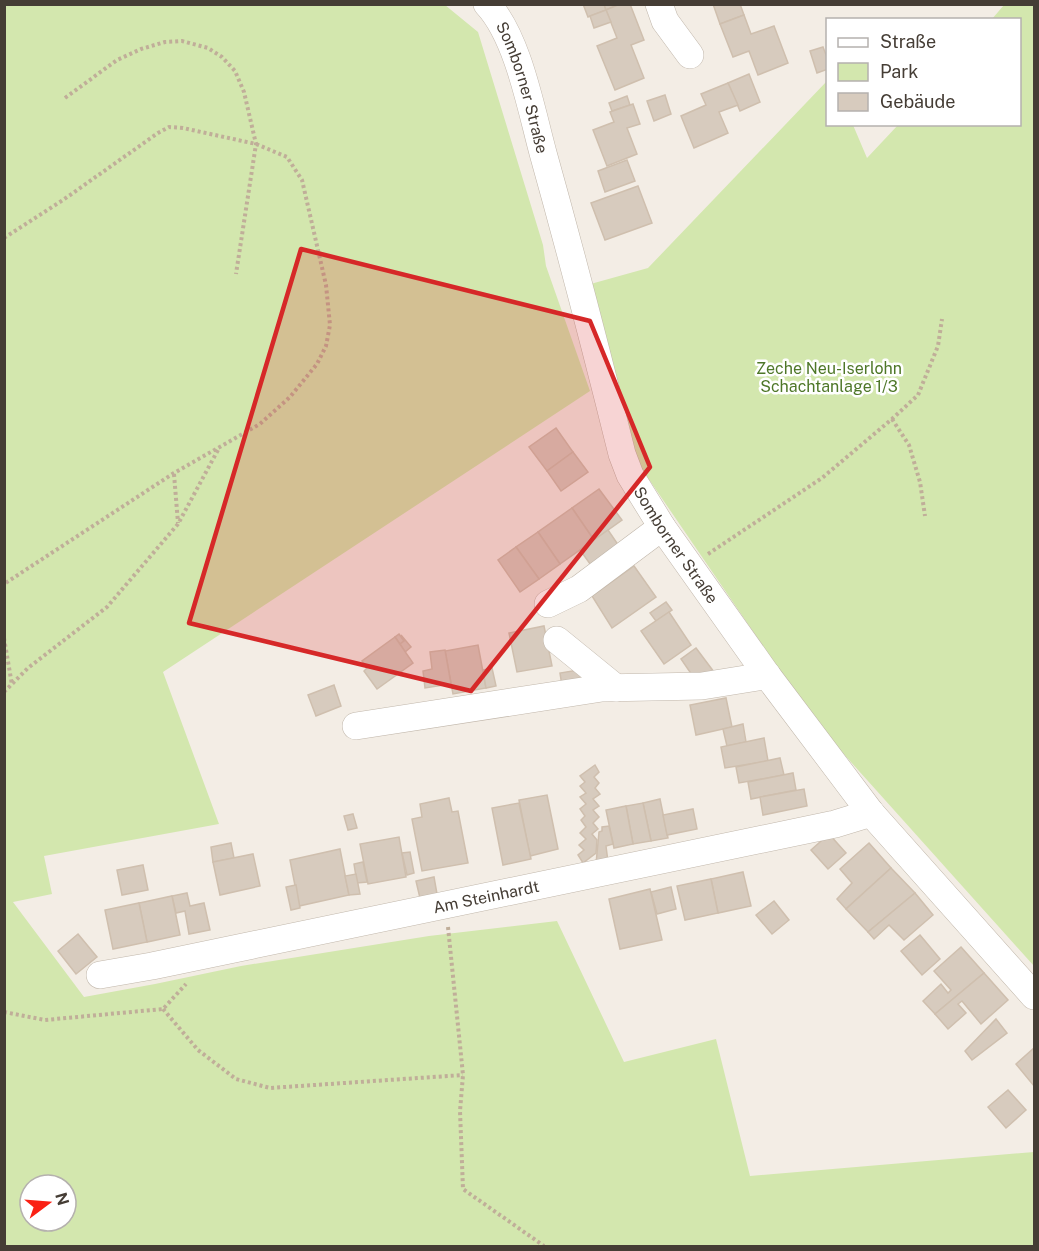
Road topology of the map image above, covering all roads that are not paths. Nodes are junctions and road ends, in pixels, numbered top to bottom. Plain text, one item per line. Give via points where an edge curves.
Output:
1 (487, 4) edge
2 (658, 4) edge
3 (690, 55) dead end
4 (662, 527) junction
5 (548, 604) dead end
6 (557, 640) dead end
7 (767, 675) junction
8 (616, 688) junction
9 (356, 726) dead end
10 (871, 813) junction
11 (100, 975) dead end
12 (1035, 996) edge

1 - 4 street, Somborner Straße via 508,36 521,72 622,454 630,475
2 - 3 street via 665,21
4 - 5 street via 579,589
4 - 7 street, Somborner Straße
6 - 8 street
7 - 8 street via 702,686
7 - 10 street, Somborner Straße
8 - 9 street
10 - 11 street, Am Steinhardt via 835,824
10 - 12 street, Somborner Straße

